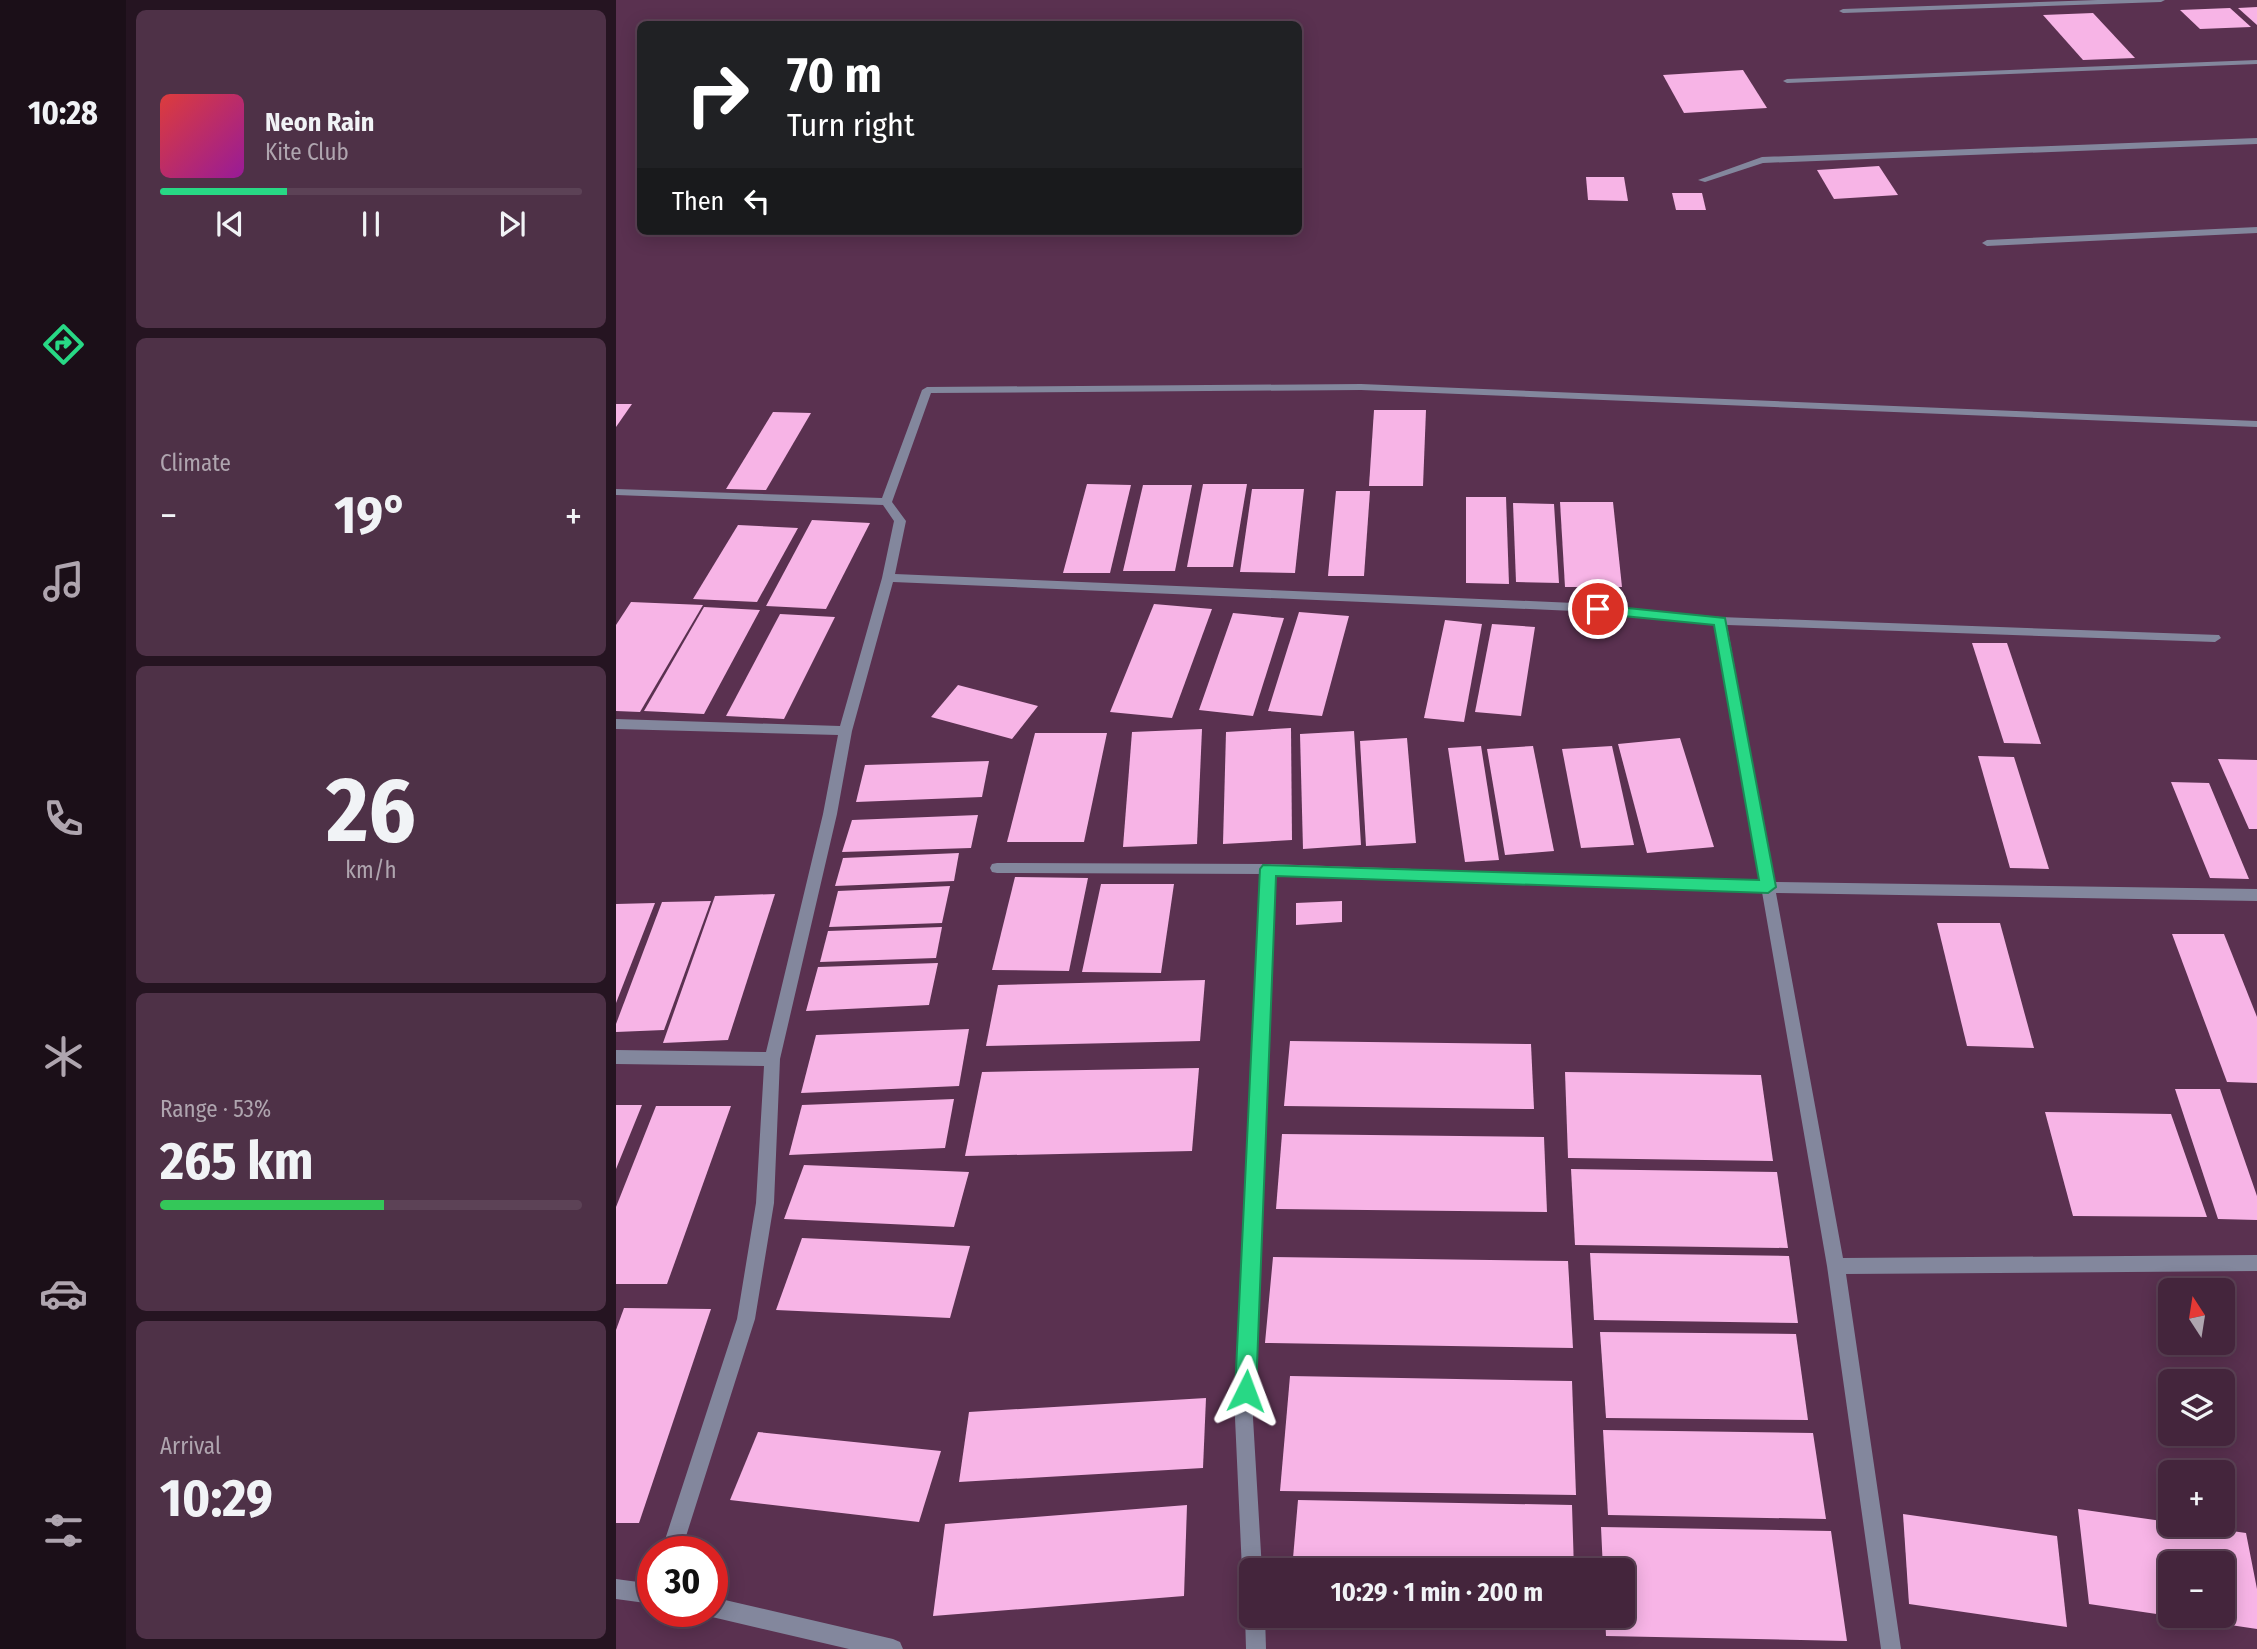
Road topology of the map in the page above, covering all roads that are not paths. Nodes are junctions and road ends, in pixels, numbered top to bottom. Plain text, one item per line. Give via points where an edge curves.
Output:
1 (2161, 0) edge
2 (1843, 11) dead end
3 (2257, 62) edge
4 (1787, 81) dead end
5 (2257, 141) edge
6 (1702, 180) dead end
7 (2257, 230) edge
8 (1987, 243) dead end
9 (2257, 424) edge
10 (616, 492) edge
11 (886, 502) junction
12 (888, 578) junction
13 (1720, 621) junction
14 (2215, 638) dead end
15 (616, 724) edge
16 (845, 731) junction
17 (997, 868) dead end
18 (1269, 869) junction
19 (1768, 887) junction
20 (2257, 895) edge
21 (616, 1057) edge
22 (772, 1059) junction
23 (2257, 1263) edge
24 (1836, 1266) junction
25 (676, 1536) edge
26 (1251, 1558) edge
27 (616, 1589) edge
28 (637, 1592) edge
29 (728, 1611) edge
30 (1255, 1628) edge
31 (893, 1649) edge
32 (1256, 1649) edge
33 (1891, 1649) edge

1 - 2 street
3 - 4 street
5 - 6 street via 1762,160
7 - 8 street
9 - 11 street via 1361,387 927,390
10 - 11 street
11 - 12 street via 900,521
12 - 13 street via 1574,607
12 - 16 street
13 - 14 street
13 - 19 street
15 - 16 street
16 - 22 street
17 - 18 street
18 - 19 street
18 - 26 street via 1244,1418
19 - 20 street
19 - 24 street
21 - 22 street
22 - 25 street via 765,1203 746,1319
23 - 24 street
24 - 33 street
27 - 28 street
29 - 31 street
30 - 32 street

